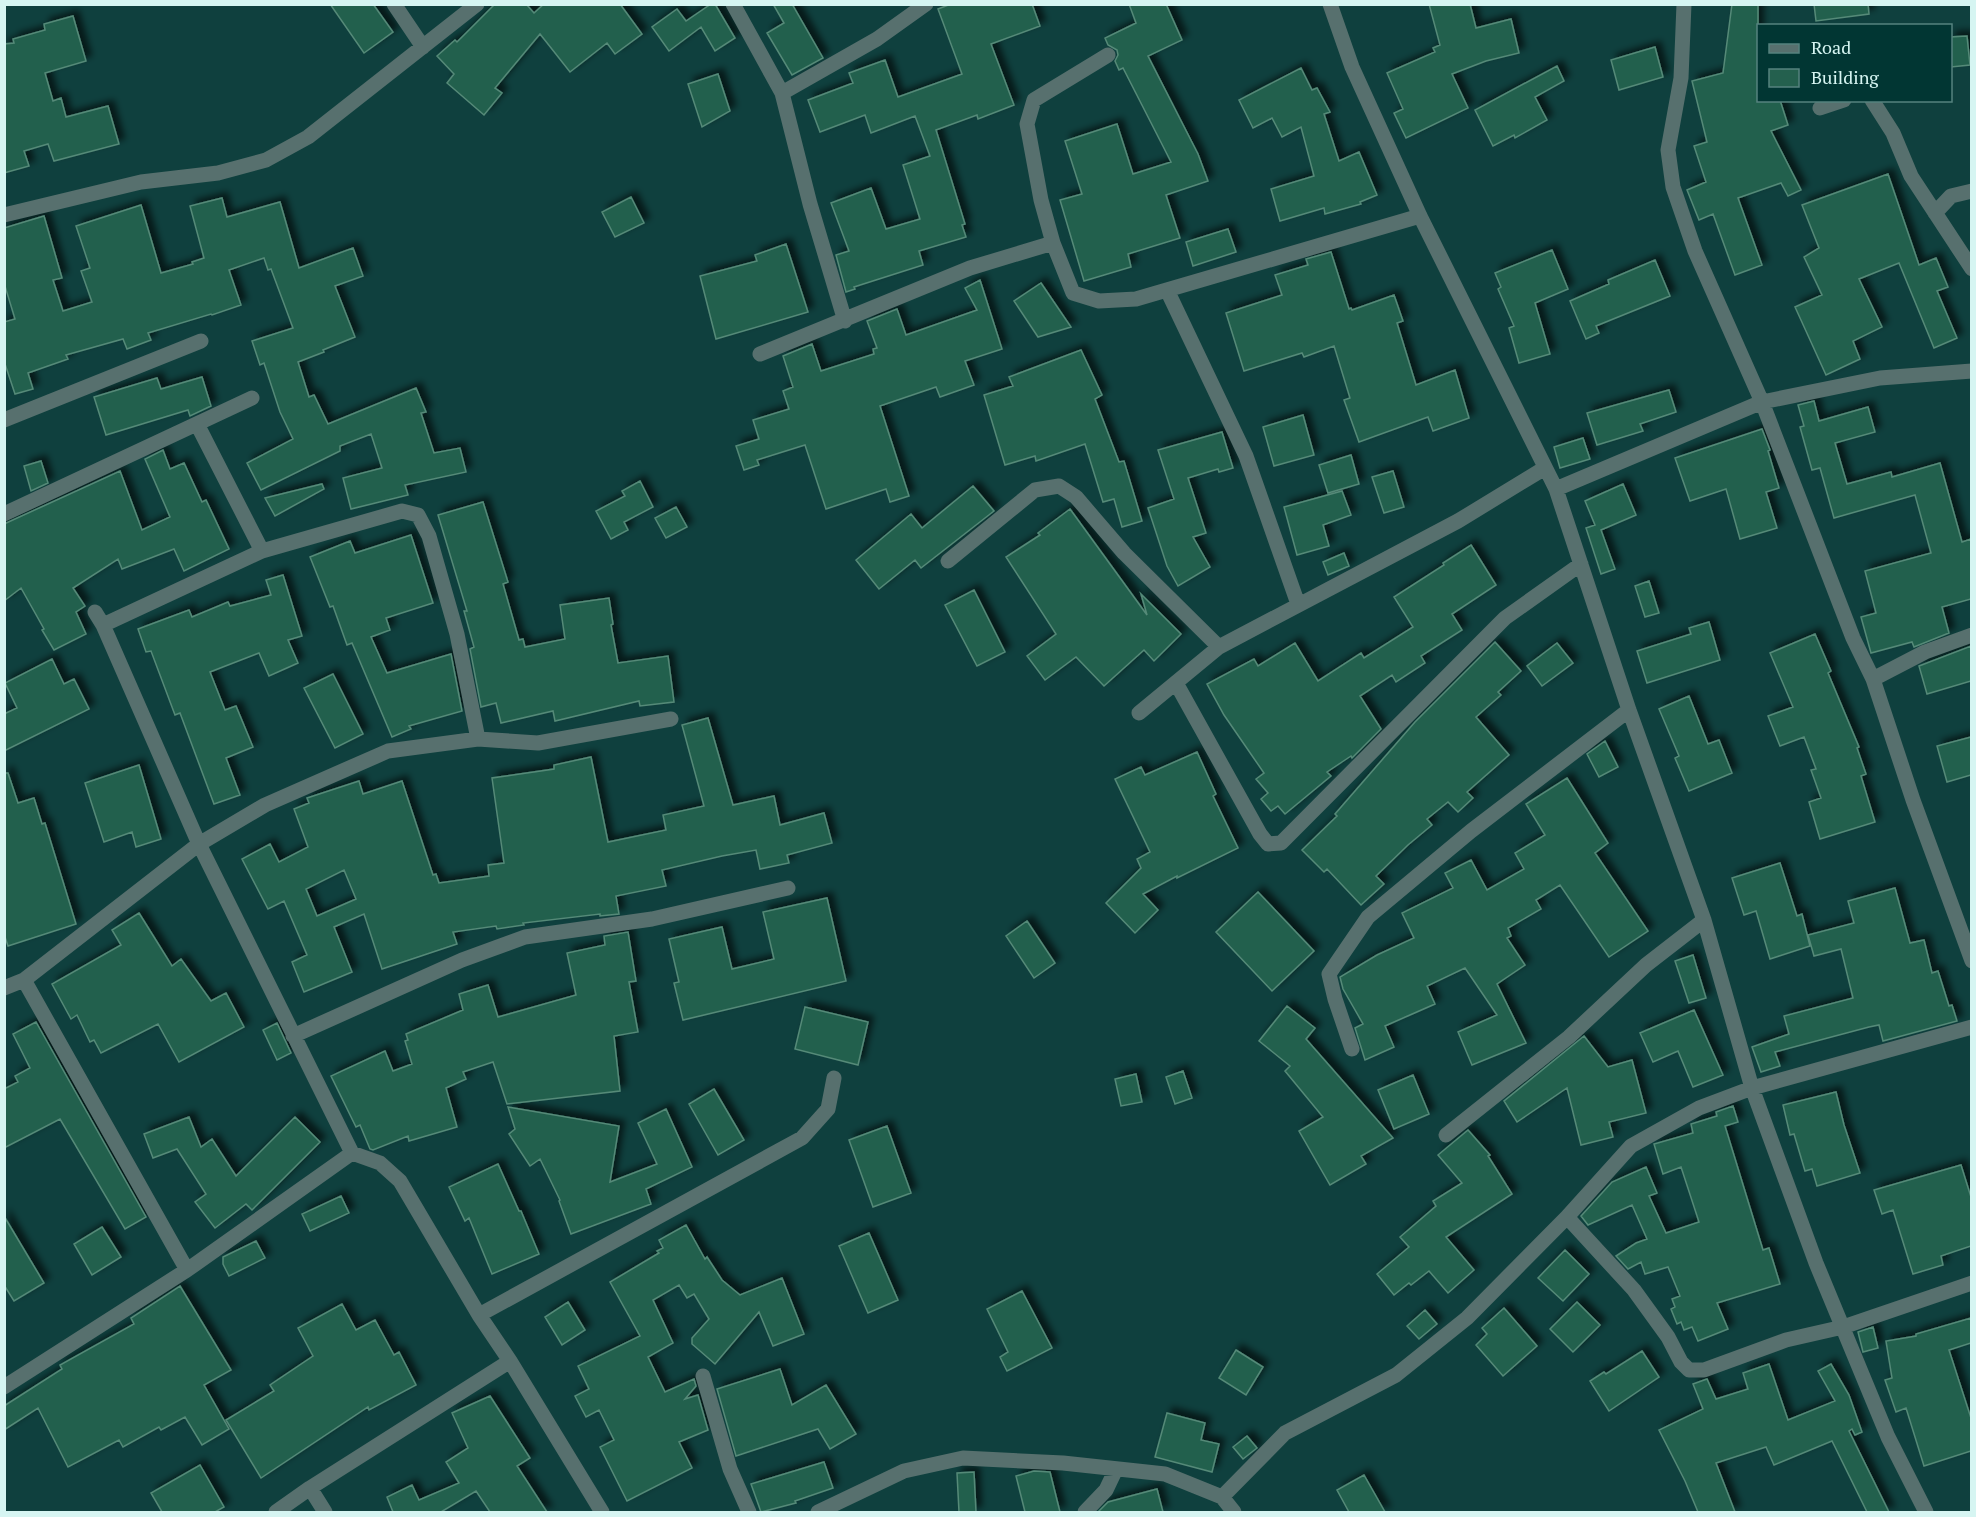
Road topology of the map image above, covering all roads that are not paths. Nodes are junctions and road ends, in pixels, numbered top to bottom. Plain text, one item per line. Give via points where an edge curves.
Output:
1 (394, 4) edge
2 (477, 4) edge
3 (733, 4) edge
4 (927, 4) edge
5 (1330, 4) edge
6 (1684, 4) edge
7 (423, 46) junction
8 (1107, 55) dead end
9 (782, 93) junction
10 (1838, 102) edge
11 (1873, 102) edge
12 (1820, 108) dead end
13 (1971, 191) edge
14 (1935, 213) junction
15 (4, 215) edge
16 (1420, 216) junction
17 (1053, 243) junction
18 (1971, 268) edge
19 (1167, 290) junction
20 (845, 321) junction
21 (201, 340) dead end
22 (760, 354) dead end
23 (1971, 371) edge
24 (252, 398) dead end
25 (1762, 402) junction
26 (4, 420) edge
27 (197, 424) junction
28 (1545, 468) junction
29 (1556, 489) junction
30 (4, 514) edge
31 (262, 551) junction
32 (948, 561) dead end
33 (1581, 564) junction
34 (1298, 604) junction
35 (1971, 636) edge
36 (1219, 647) junction
37 (1873, 679) junction
38 (1176, 682) junction
39 (1629, 710) junction
40 (1139, 713) dead end
41 (671, 719) dead end
42 (478, 739) junction
43 (199, 844) junction
44 (788, 888) dead end
45 (1704, 920) junction
46 (1971, 962) edge
47 (24, 980) junction
48 (4, 988) edge
49 (1971, 1026) edge
50 (293, 1036) junction
51 (1352, 1049) dead end
52 (834, 1078) dead end
53 (1752, 1088) junction
54 (1446, 1134) dead end
55 (352, 1153) junction
56 (1567, 1216) junction
57 (187, 1270) junction
58 (1971, 1283) edge
59 (479, 1315) junction
60 (1843, 1327) junction
61 (510, 1361) junction
62 (703, 1376) dead end
63 (4, 1387) edge
64 (1116, 1469) junction
65 (310, 1488) junction
66 (1222, 1497) junction
67 (276, 1512) edge
68 (325, 1512) edge
69 (602, 1512) edge
70 (748, 1512) edge
71 (818, 1512) edge
72 (1085, 1512) edge
73 (1234, 1512) edge
74 (1926, 1512) edge

1 - 7 street
2 - 7 street
3 - 9 street
4 - 9 street via 877,39
5 - 16 street via 1352,67
6 - 25 street via 1681,78 1668,150 1673,188 1695,251
7 - 15 street via 308,137 266,160 218,174 141,182
8 - 17 street via 1034,100 1027,124
9 - 20 street
10 - 12 street
11 - 14 street
13 - 14 street via 1951,195
14 - 18 street
16 - 19 street
16 - 28 street
17 - 19 street via 1073,293 1099,301 1136,299
17 - 20 street via 970,268
19 - 34 street via 1246,456
20 - 22 street
21 - 26 street
23 - 25 street via 1880,378
24 - 27 street
25 - 29 street
25 - 37 street via 1853,638
27 - 30 street
27 - 31 street
28 - 29 street
28 - 34 street via 1458,521
29 - 33 street
31 - 42 street via 402,511 418,515 429,536 457,634
31 - 43 street via 99,619
32 - 36 street via 1035,490 1059,486 1076,497 1124,553
33 - 38 street via 1505,618 1281,843 1268,844 1260,834
33 - 39 street
34 - 36 street
35 - 37 street via 1925,652
36 - 38 street
37 - 46 street
38 - 40 street
39 - 45 street
39 - 51 street via 1471,831 1368,917 1329,974
41 - 42 street via 538,743
42 - 43 street via 388,751 265,805
43 - 47 street
43 - 50 street
44 - 50 street via 652,918 525,937 462,960
45 - 53 street
45 - 54 street via 1646,965 1569,1037
47 - 48 street
47 - 57 street
49 - 53 street
50 - 55 street
52 - 59 street via 828,1109 802,1138
53 - 56 street via 1699,1107 1630,1146
53 - 60 street
55 - 57 street
55 - 59 street via 380,1163 400,1181
56 - 60 street via 1634,1290 1689,1370 1704,1371 1786,1340
56 - 66 street via 1467,1318 1396,1375 1285,1433
57 - 63 street
58 - 60 street
59 - 61 street
60 - 74 street via 1888,1437
61 - 65 street
61 - 69 street
62 - 70 street via 730,1469
64 - 66 street via 1165,1474
64 - 71 street via 963,1458 904,1472
64 - 72 street via 1106,1490
65 - 67 street
65 - 68 street
66 - 73 street

